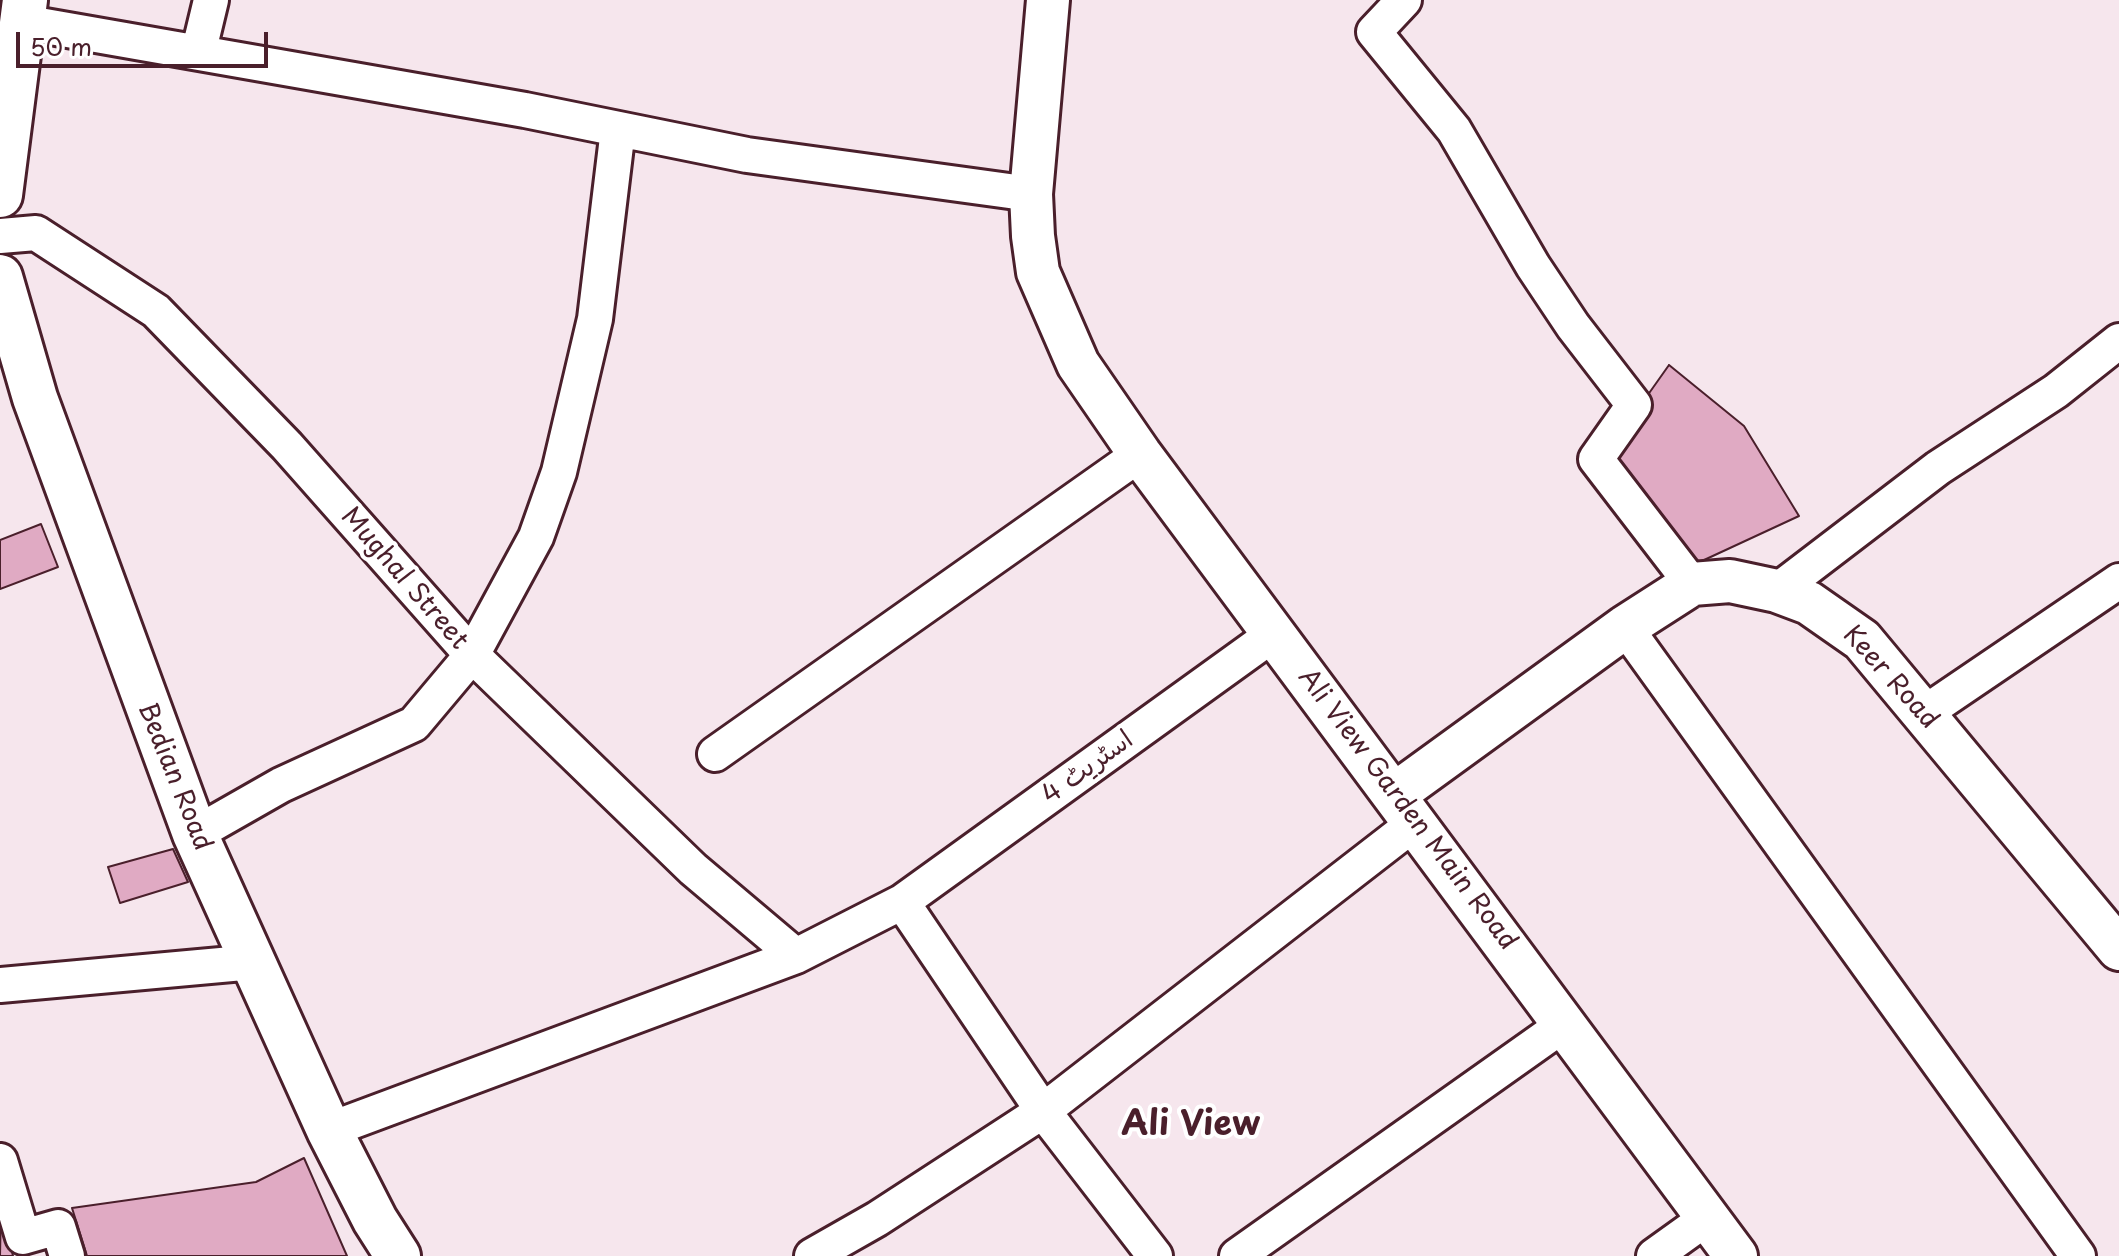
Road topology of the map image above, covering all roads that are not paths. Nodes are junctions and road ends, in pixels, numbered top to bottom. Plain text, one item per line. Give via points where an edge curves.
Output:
1 (211, 0) edge
2 (1048, 0) edge
3 (1404, 0) edge
4 (24, 11) edge
5 (199, 50) junction
6 (618, 129) junction
7 (1031, 194) junction
8 (0, 195) edge
9 (0, 236) edge
10 (0, 277) edge
11 (2119, 341) edge
12 (1140, 454) junction
13 (2119, 581) edge
14 (1692, 584) junction
15 (1777, 591) junction
16 (1625, 627) junction
17 (1275, 633) junction
18 (472, 655) junction
19 (1923, 714) junction
20 (715, 754) dead end
21 (1406, 808) junction
22 (195, 834) junction
23 (902, 902) junction
24 (2119, 949) edge
25 (796, 956) junction
26 (254, 962) junction
27 (0, 985) edge
28 (1566, 1023) junction
29 (1043, 1111) junction
30 (329, 1130) junction
31 (0, 1161) edge
32 (1707, 1218) junction
33 (67, 1256) edge
34 (398, 1256) edge
35 (812, 1256) edge
36 (1155, 1256) edge
37 (1237, 1256) edge
38 (1654, 1256) edge
39 (1736, 1256) edge
40 (2078, 1256) edge

1 - 5 street
2 - 7 street, Ali View Garden Main Road
3 - 14 street via 1374,32 1454,130 1533,266 1634,405 1596,459
4 - 5 street
4 - 8 main road
5 - 6 street
6 - 7 street via 747,155
6 - 18 street via 595,319 559,472 536,537
7 - 12 street, Ali View Garden Main Road via 1038,272 1078,364
9 - 18 street, Mughal Street via 36,233 156,311 287,446
10 - 22 main road, Bedian Road via 35,398
11 - 15 street via 2056,391 1938,468
12 - 17 street, Ali View Garden Main Road
12 - 20 street
13 - 19 street
14 - 15 street, Keer Road via 1730,581
14 - 16 street, Keer Road
15 - 19 street, Keer Road via 1809,603 1862,640
16 - 21 street, Keer Road
16 - 40 street
17 - 21 street, Ali View Garden Main Road
17 - 23 street, اسٹریٹ 4
18 - 22 street via 414,724 281,785
18 - 25 street, Mughal Street via 693,869
19 - 24 street, Keer Road
21 - 28 street, Ali View Garden Main Road
21 - 29 street
22 - 26 main road, Bedian Road
23 - 25 street, اسٹریٹ 4
23 - 29 street
25 - 30 street, اسٹریٹ 4
26 - 27 street
26 - 30 main road, Bedian Road
28 - 32 street, Ali View Garden Main Road
28 - 37 street
29 - 35 street
29 - 36 street
30 - 34 main road, Bedian Road
31 - 33 street via 23,1237 58,1227
32 - 38 street
32 - 39 street, Ali View Garden Main Road

